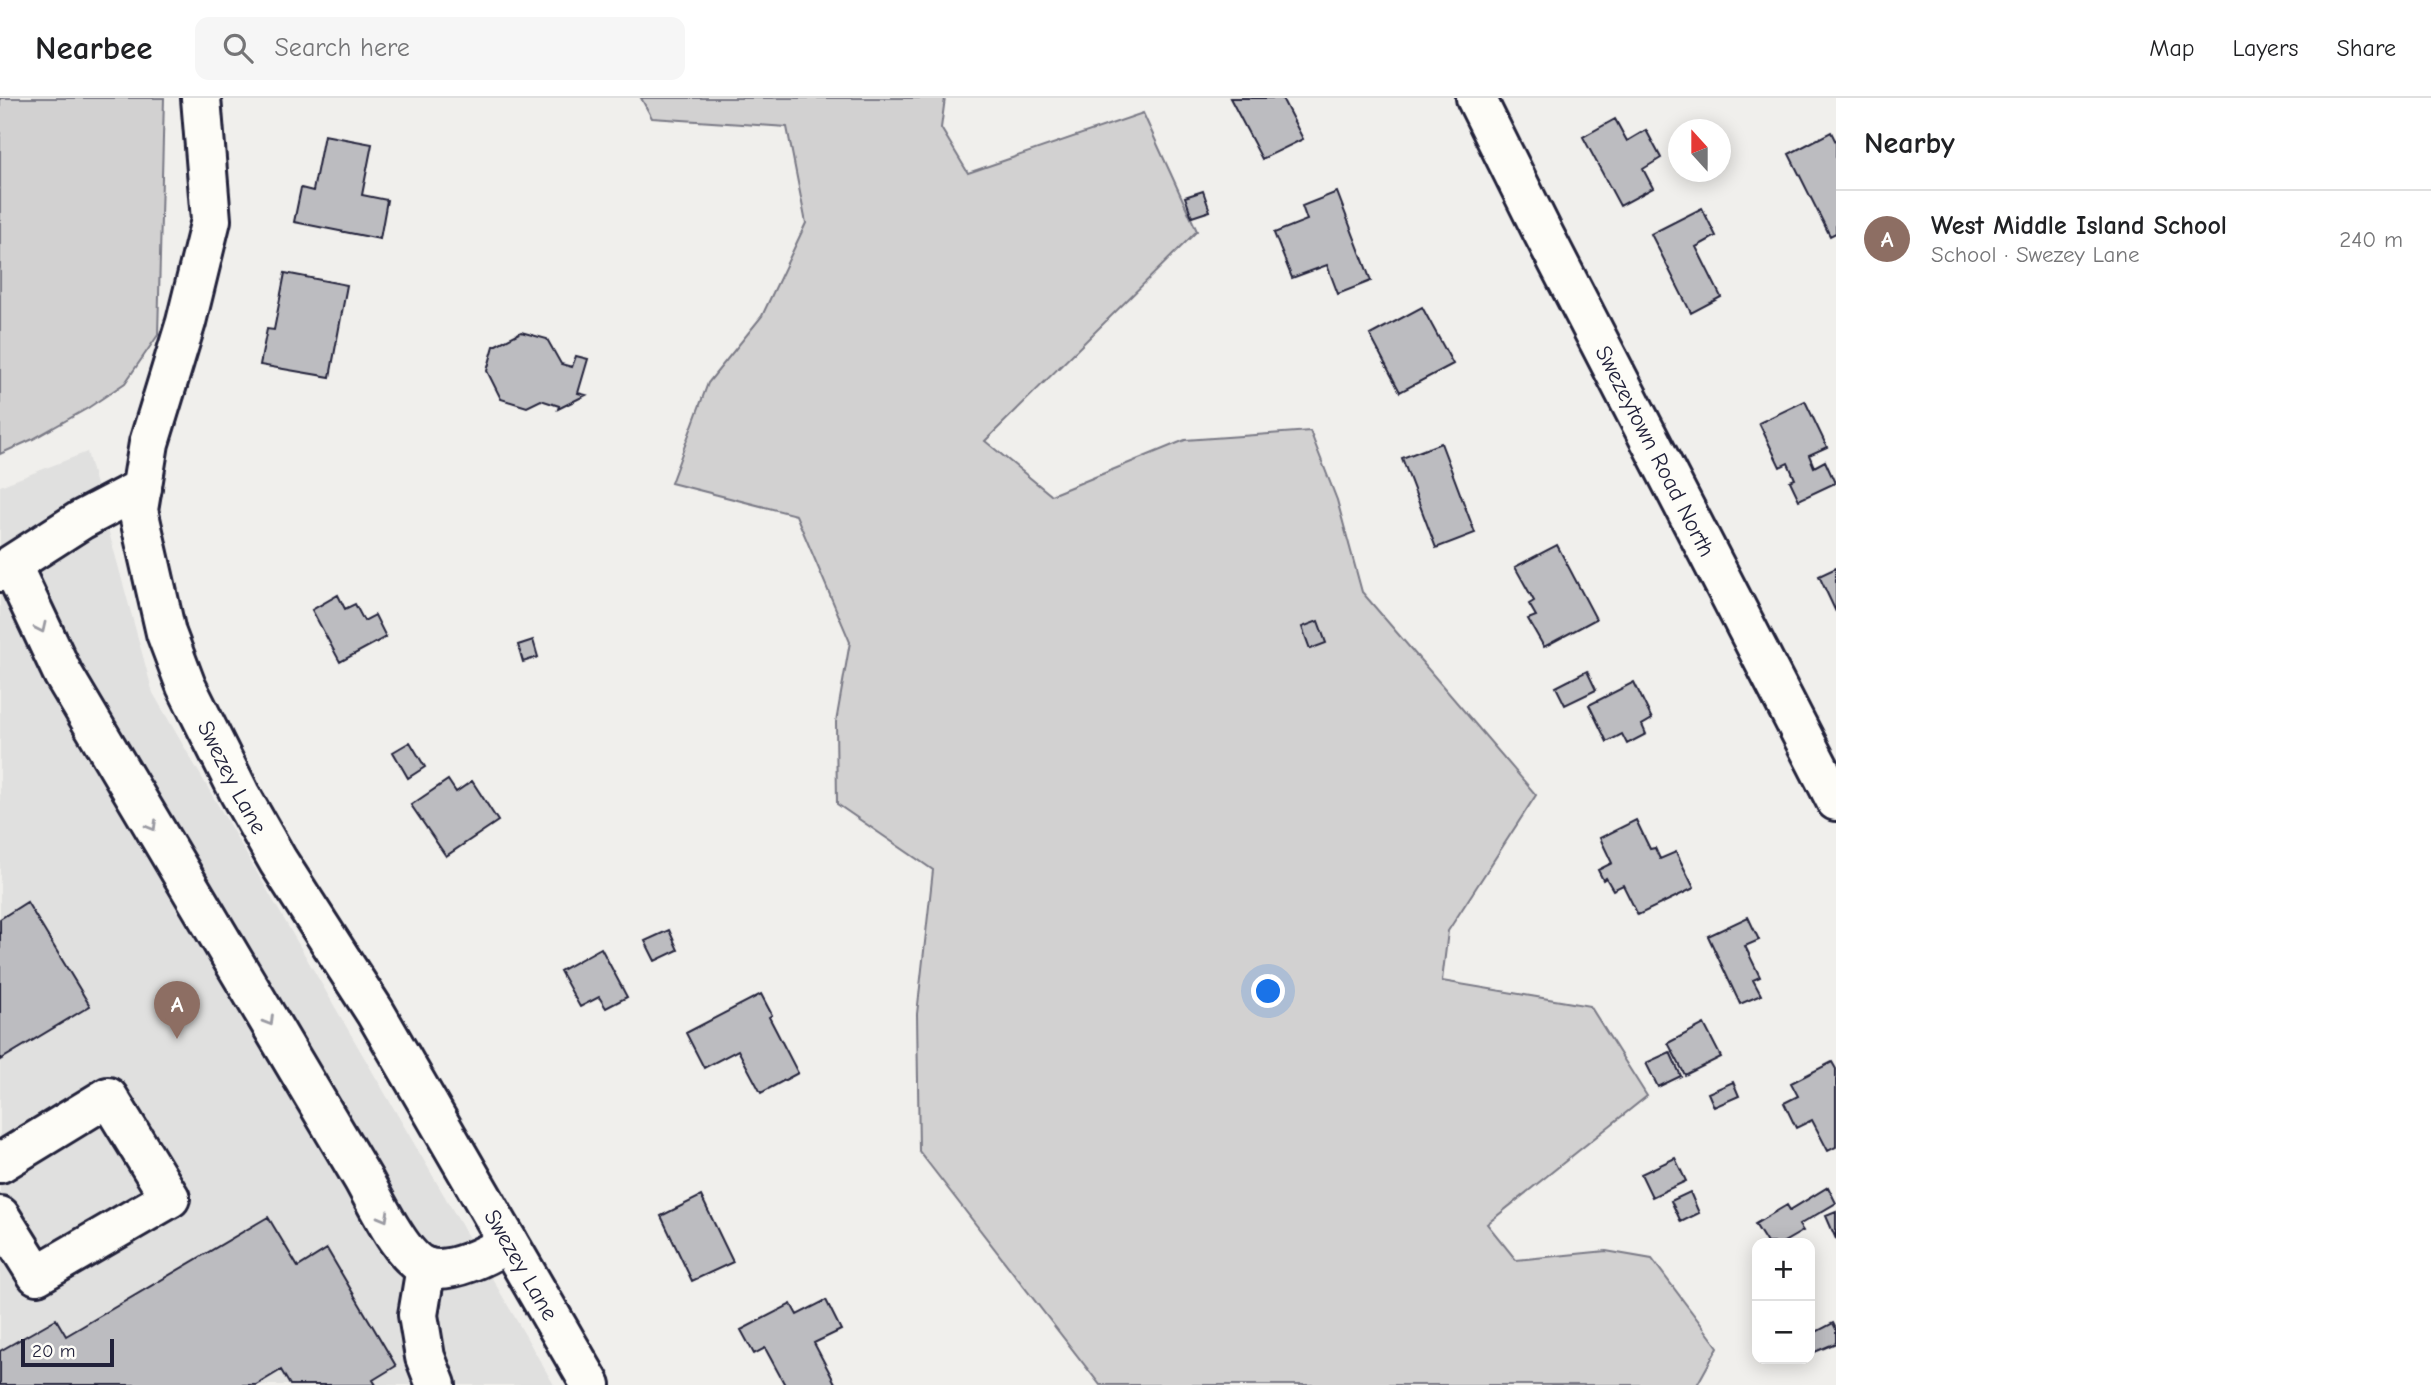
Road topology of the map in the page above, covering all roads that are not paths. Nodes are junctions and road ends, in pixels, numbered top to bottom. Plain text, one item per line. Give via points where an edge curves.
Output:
1 (201, 98) edge
2 (1476, 98) edge
3 (142, 488) junction
4 (6, 569) edge
5 (1836, 801) edge
6 (0, 1163) edge
7 (0, 1216) edge
8 (508, 1242) junction
9 (426, 1267) junction
10 (436, 1385) edge
11 (592, 1385) edge

1 - 3 street, Swezey Lane via 211,220 149,443
2 - 5 street, Swezeytown Road North
3 - 4 street via 81,520
3 - 8 street, Swezey Lane via 138,510 166,633 186,687 278,861 361,989
4 -> 9 street via 63,674 400,1246
6 - 7 street via 108,1097 170,1198 37,1275
8 - 9 street via 454,1268
8 - 11 street, Swezey Lane
9 - 10 street via 418,1315 425,1357

